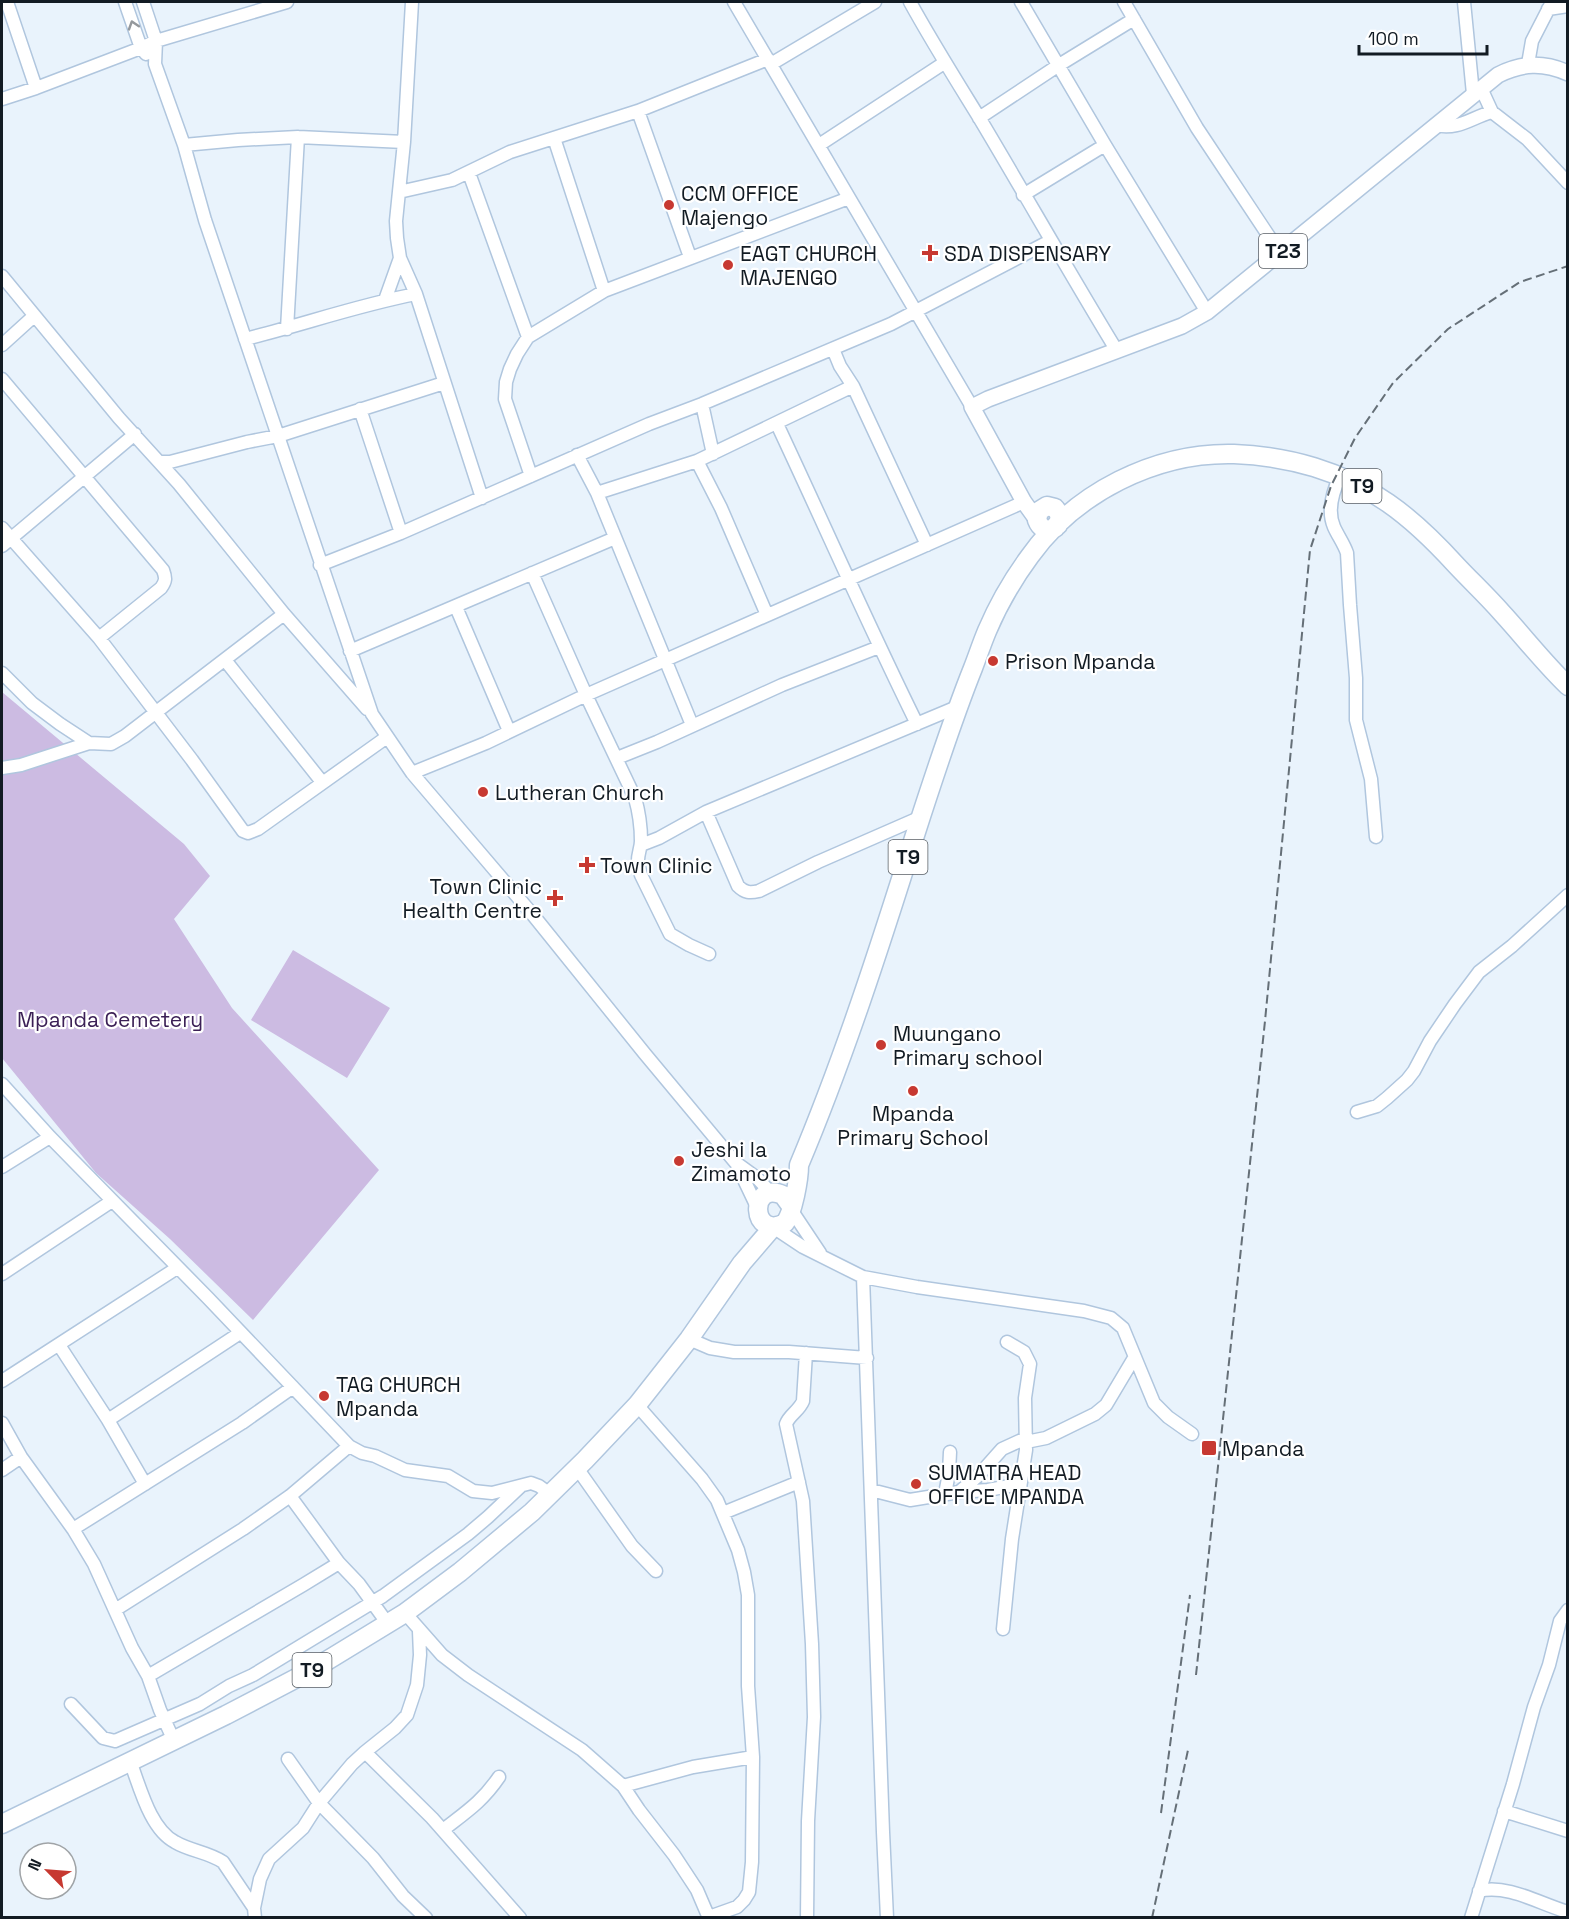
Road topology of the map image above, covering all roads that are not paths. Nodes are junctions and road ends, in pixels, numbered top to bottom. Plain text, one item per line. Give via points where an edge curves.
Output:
1 (7, 2) edge
2 (126, 2) edge
3 (143, 2) edge
4 (412, 2) edge
5 (734, 2) edge
6 (876, 2) edge
7 (910, 2) edge
8 (1020, 2) edge
9 (1124, 2) edge
10 (1464, 2) edge
11 (280, 3) edge
12 (1550, 5) edge
13 (1568, 6) edge
14 (1134, 19) junction
15 (156, 41) junction
16 (141, 48) junction
17 (770, 61) junction
18 (944, 63) junction
19 (155, 64) junction
20 (1527, 64) junction
21 (1059, 65) junction
22 (1568, 73) edge
23 (36, 88) junction
24 (1477, 91) junction
25 (2, 99) edge
26 (638, 111) junction
27 (1492, 111) junction
28 (979, 118) junction
29 (1435, 125) junction
30 (298, 136) junction
31 (554, 138) junction
32 (405, 142) junction
33 (184, 145) junction
34 (819, 145) junction
35 (1105, 145) junction
36 (469, 173) junction
37 (1568, 183) edge
38 (399, 192) junction
39 (1023, 195) junction
40 (849, 198) junction
41 (1050, 241) junction
42 (1281, 253) junction
43 (690, 257) junction
44 (400, 258) junction
45 (2, 276) edge
46 (604, 291) junction
47 (416, 294) junction
48 (385, 300) junction
49 (916, 311) junction
50 (1207, 312) junction
51 (34, 316) junction
52 (287, 328) junction
53 (528, 337) junction
54 (245, 339) junction
55 (2, 345) edge
56 (833, 349) junction
57 (1117, 351) junction
58 (2, 379) edge
59 (444, 383) junction
60 (853, 386) junction
61 (702, 404) junction
62 (972, 407) junction
63 (360, 409) junction
64 (777, 424) junction
65 (135, 434) junction
66 (278, 436) junction
67 (713, 454) junction
68 (577, 455) junction
69 (697, 461) junction
70 (162, 462) dead end
71 (531, 476) junction
72 (1340, 476) junction
73 (84, 478) junction
74 (597, 493) junction
75 (1021, 496) junction
76 (482, 498) junction
77 (1047, 518) junction
78 (2, 528) edge
79 (401, 533) junction
80 (615, 538) junction
81 (6, 542) edge
82 (927, 545) junction
83 (320, 565) junction
84 (532, 573) junction
85 (850, 579) junction
86 (456, 606) junction
87 (284, 614) junction
88 (767, 615) junction
89 (99, 638) junction
90 (879, 647) junction
91 (350, 651) junction
92 (225, 660) junction
93 (666, 660) junction
94 (2, 673) edge
95 (1568, 686) edge
96 (586, 695) junction
97 (957, 707) junction
98 (156, 712) junction
99 (372, 714) junction
100 (917, 724) junction
101 (692, 725) junction
102 (508, 731) junction
103 (387, 737) junction
104 (89, 743) junction
105 (617, 758) junction
106 (2, 768) edge
107 (412, 773) junction
108 (322, 782) junction
109 (706, 812) junction
110 (921, 817) junction
111 (1376, 837) dead end
112 (642, 844) junction
113 (1568, 894) edge
114 (709, 954) dead end
115 (2, 1084) edge
116 (1357, 1112) dead end
117 (50, 1137) junction
118 (735, 1162) junction
119 (799, 1165) junction
120 (2, 1167) edge
121 (773, 1192) junction
122 (112, 1201) junction
123 (791, 1209) junction
124 (757, 1210) junction
125 (773, 1227) junction
126 (820, 1254) junction
127 (742, 1263) junction
128 (177, 1268) junction
129 (2, 1274) edge
130 (863, 1277) junction
131 (240, 1333) junction
132 (689, 1340) junction
133 (1007, 1341) dead end
134 (59, 1345) junction
135 (806, 1353) junction
136 (867, 1358) junction
137 (1134, 1358) junction
138 (2, 1381) edge
139 (293, 1388) junction
140 (637, 1405) junction
141 (108, 1420) junction
142 (2, 1424) edge
143 (1192, 1434) dead end
144 (1026, 1440) junction
145 (349, 1446) junction
146 (950, 1452) dead end
147 (21, 1457) junction
148 (577, 1468) junction
149 (2, 1470) edge
150 (799, 1482) junction
151 (145, 1484) junction
152 (1020, 1484) junction
153 (521, 1485) junction
154 (872, 1490) junction
155 (959, 1492) junction
156 (550, 1494) junction
157 (945, 1494) junction
158 (290, 1496) junction
159 (723, 1513) junction
160 (73, 1529) junction
161 (339, 1563) junction
162 (656, 1571) dead end
163 (373, 1602) junction
164 (115, 1610) junction
165 (1568, 1610) edge
166 (405, 1613) junction
167 (388, 1624) junction
168 (1003, 1629) dead end
169 (419, 1631) junction
170 (148, 1676) junction
171 (71, 1704) dead end
172 (164, 1721) junction
173 (174, 1741) junction
174 (365, 1752) junction
175 (753, 1757) junction
176 (288, 1759) dead end
177 (130, 1761) junction
178 (500, 1777) dead end
179 (623, 1786) junction
180 (319, 1803) junction
181 (1504, 1811) junction
182 (2, 1824) edge
183 (1565, 1828) edge
184 (443, 1830) junction
185 (1479, 1891) junction
186 (1548, 1912) edge
187 (1568, 1912) edge
188 (254, 1913) edge
189 (426, 1917) edge
190 (520, 1917) edge
191 (709, 1917) edge
192 (807, 1917) edge
193 (887, 1917) edge
194 (1471, 1917) edge

1 - 23 street
16 -> 2 street
3 - 15 street
4 - 32 street
5 - 17 street
6 - 17 street
7 - 18 street
8 - 21 street
9 - 14 street
10 - 24 street
11 - 15 street
12 - 13 street
12 - 20 street via 1532,41
14 - 21 street
14 - 42 street via 1197,128
15 - 16 street
15 - 19 street
16 - 19 street
16 - 23 street
17 - 26 street
17 - 34 street
18 - 28 street
18 - 34 street
19 - 33 street
20 - 22 main road
20 - 24 main road, T23 via 1509,69
21 - 28 street
21 - 35 street
23 - 25 street
24 - 27 street
24 - 29 main road, T23
26 - 31 street
26 - 43 street
27 - 29 street via 1465,124
27 - 37 street via 1527,139
28 - 39 street
29 - 42 main road, T23
30 - 32 street
30 - 33 street
30 - 52 street
31 - 36 street via 510,152
31 - 46 street
32 - 38 street
33 - 54 street
34 - 40 street
35 - 39 street
35 - 50 street
36 - 38 street
36 - 53 street
38 - 44 street via 396,221
39 - 41 street
40 - 43 street
40 - 49 street
41 - 49 street
41 - 57 street
42 - 50 main road, T23
43 - 46 street
44 - 47 street
44 - 48 street
45 - 51 street
46 - 53 street
47 - 48 street
47 - 59 street
48 - 52 street
49 - 56 street
49 - 62 street
50 - 57 main road, T23
51 - 55 street
51 - 65 street
52 - 54 street
53 - 71 street via 510,369 506,399
54 - 66 street
56 - 60 street
56 - 61 street
57 - 62 main road, T23
58 - 73 street
59 - 63 street
59 - 76 street
60 - 64 street
60 - 82 street
61 - 67 street
61 - 68 street
62 - 75 main road
63 - 66 street
63 - 79 street
64 - 67 street
64 - 85 street
65 - 73 street
65 - 87 street
66 - 70 street
66 - 83 street
67 - 69 street
68 - 71 street
68 - 74 street
69 - 74 street
69 - 88 street
71 - 76 street
72 - 77 highway, T9 via 1310,465 1254,455 1188,458 1125,478
72 - 95 highway, T9 via 1388,502 1422,530
72 - 111 street via 1333,495 1332,517 1347,553 1356,720 1371,779
73 - 81 street
73 - 89 street via 165,577 160,588
74 - 80 street
75 - 77 main road
75 - 82 street
76 - 79 street
77 - 97 highway, T9 via 987,629
78 - 81 street
79 - 83 street
80 - 84 street
80 - 93 street
81 - 89 street
82 - 85 street
83 - 91 street
84 - 86 street
84 - 96 street
85 - 88 street
85 - 90 street
86 - 91 street
86 - 102 street
87 - 92 street
87 - 99 street
88 - 93 street
89 - 98 street
90 - 100 street
90 - 101 street
91 - 99 street
92 - 98 street
92 - 108 street
93 - 96 street
93 - 101 street
94 - 104 street via 32,703
96 - 102 street
96 - 105 street
97 - 100 street
97 - 110 highway, T9
98 - 104 street via 111,744
98 - 108 street via 243,831 258,829
99 - 103 street
100 - 109 street
101 - 105 street
102 - 107 street
103 - 107 street
103 - 108 street
104 - 106 street
105 - 112 street via 635,798
107 - 118 street
109 - 110 street via 738,886 750,893
109 - 112 street
110 - 119 highway, T9 via 848,1038
112 - 114 street via 638,864 665,927 676,939
113 - 116 street via 1479,972 1407,1080 1377,1106
115 - 117 street
117 - 120 street
117 - 122 street
118 - 121 street
118 - 124 street
119 - 121 highway, T9
119 - 123 highway, T9
121 - 123 highway via 787,1198
121 - 124 highway, T9 via 765,1195
122 - 128 street
122 - 129 street
123 - 125 highway, T9 via 785,1223
123 - 126 street
124 - 125 highway via 761,1220
124 - 127 highway, T9
125 - 126 street
125 - 127 highway, T9
126 - 130 street
127 - 132 highway, T9
128 - 131 street
128 - 134 street
130 - 136 street
130 - 137 street via 1111,1318 1123,1328
131 - 139 street
131 - 141 street
132 - 135 street via 722,1351
132 - 140 highway, T9
133 - 144 street via 1024,1352 1030,1364 1024,1398
134 - 138 street
134 - 141 street
135 - 136 street
135 - 150 street via 802,1401 786,1424
136 - 154 street
137 - 143 street via 1154,1403
137 - 144 street via 1106,1405 1095,1414 1046,1438
139 - 145 street
139 - 151 street
140 - 148 highway, T9
140 - 159 street via 702,1479
141 - 151 street
142 - 147 street
144 - 152 street
144 - 155 street via 1002,1449
145 - 153 street via 405,1470 448,1476 473,1491 492,1493
145 - 158 street
146 - 157 street
147 - 149 street
147 - 160 street
148 - 156 highway, T9
148 - 162 street via 632,1546
150 - 159 street
150 - 192 street via 814,1717
151 - 160 street
152 - 155 street
152 - 168 street
153 - 156 street via 531,1483
153 - 163 street via 468,1534
154 - 157 street via 910,1500
154 - 193 street
155 - 157 street
156 - 166 highway, T9 via 490,1548
158 - 161 street
158 - 164 street via 202,1557
159 - 175 street via 738,1550 748,1595
160 - 164 street
161 - 163 street
161 - 170 street
163 - 167 street
163 - 172 street via 253,1675
164 - 170 street
165 - 181 street via 1560,1621
166 - 167 highway, T9
166 - 169 street
167 - 173 highway, T9 via 310,1671
169 - 174 street via 418,1677 411,1707 395,1728
169 - 179 street via 468,1676 582,1750
170 - 172 street
171 - 172 street via 103,1738 115,1741
172 - 173 street
173 - 177 highway, T9
174 - 180 street
174 - 184 street
175 - 179 street via 693,1767
175 - 191 street via 749,1892 737,1907
176 - 180 street
177 - 182 highway, T9
177 - 188 street via 161,1832 178,1844 223,1862
178 - 184 street via 484,1798
179 - 191 street via 690,1879
180 - 188 street via 303,1828 269,1859 260,1879
180 - 189 street
181 - 183 street
181 - 185 street
184 - 190 street
185 - 186 street via 1506,1891
185 - 194 street
186 - 187 street

